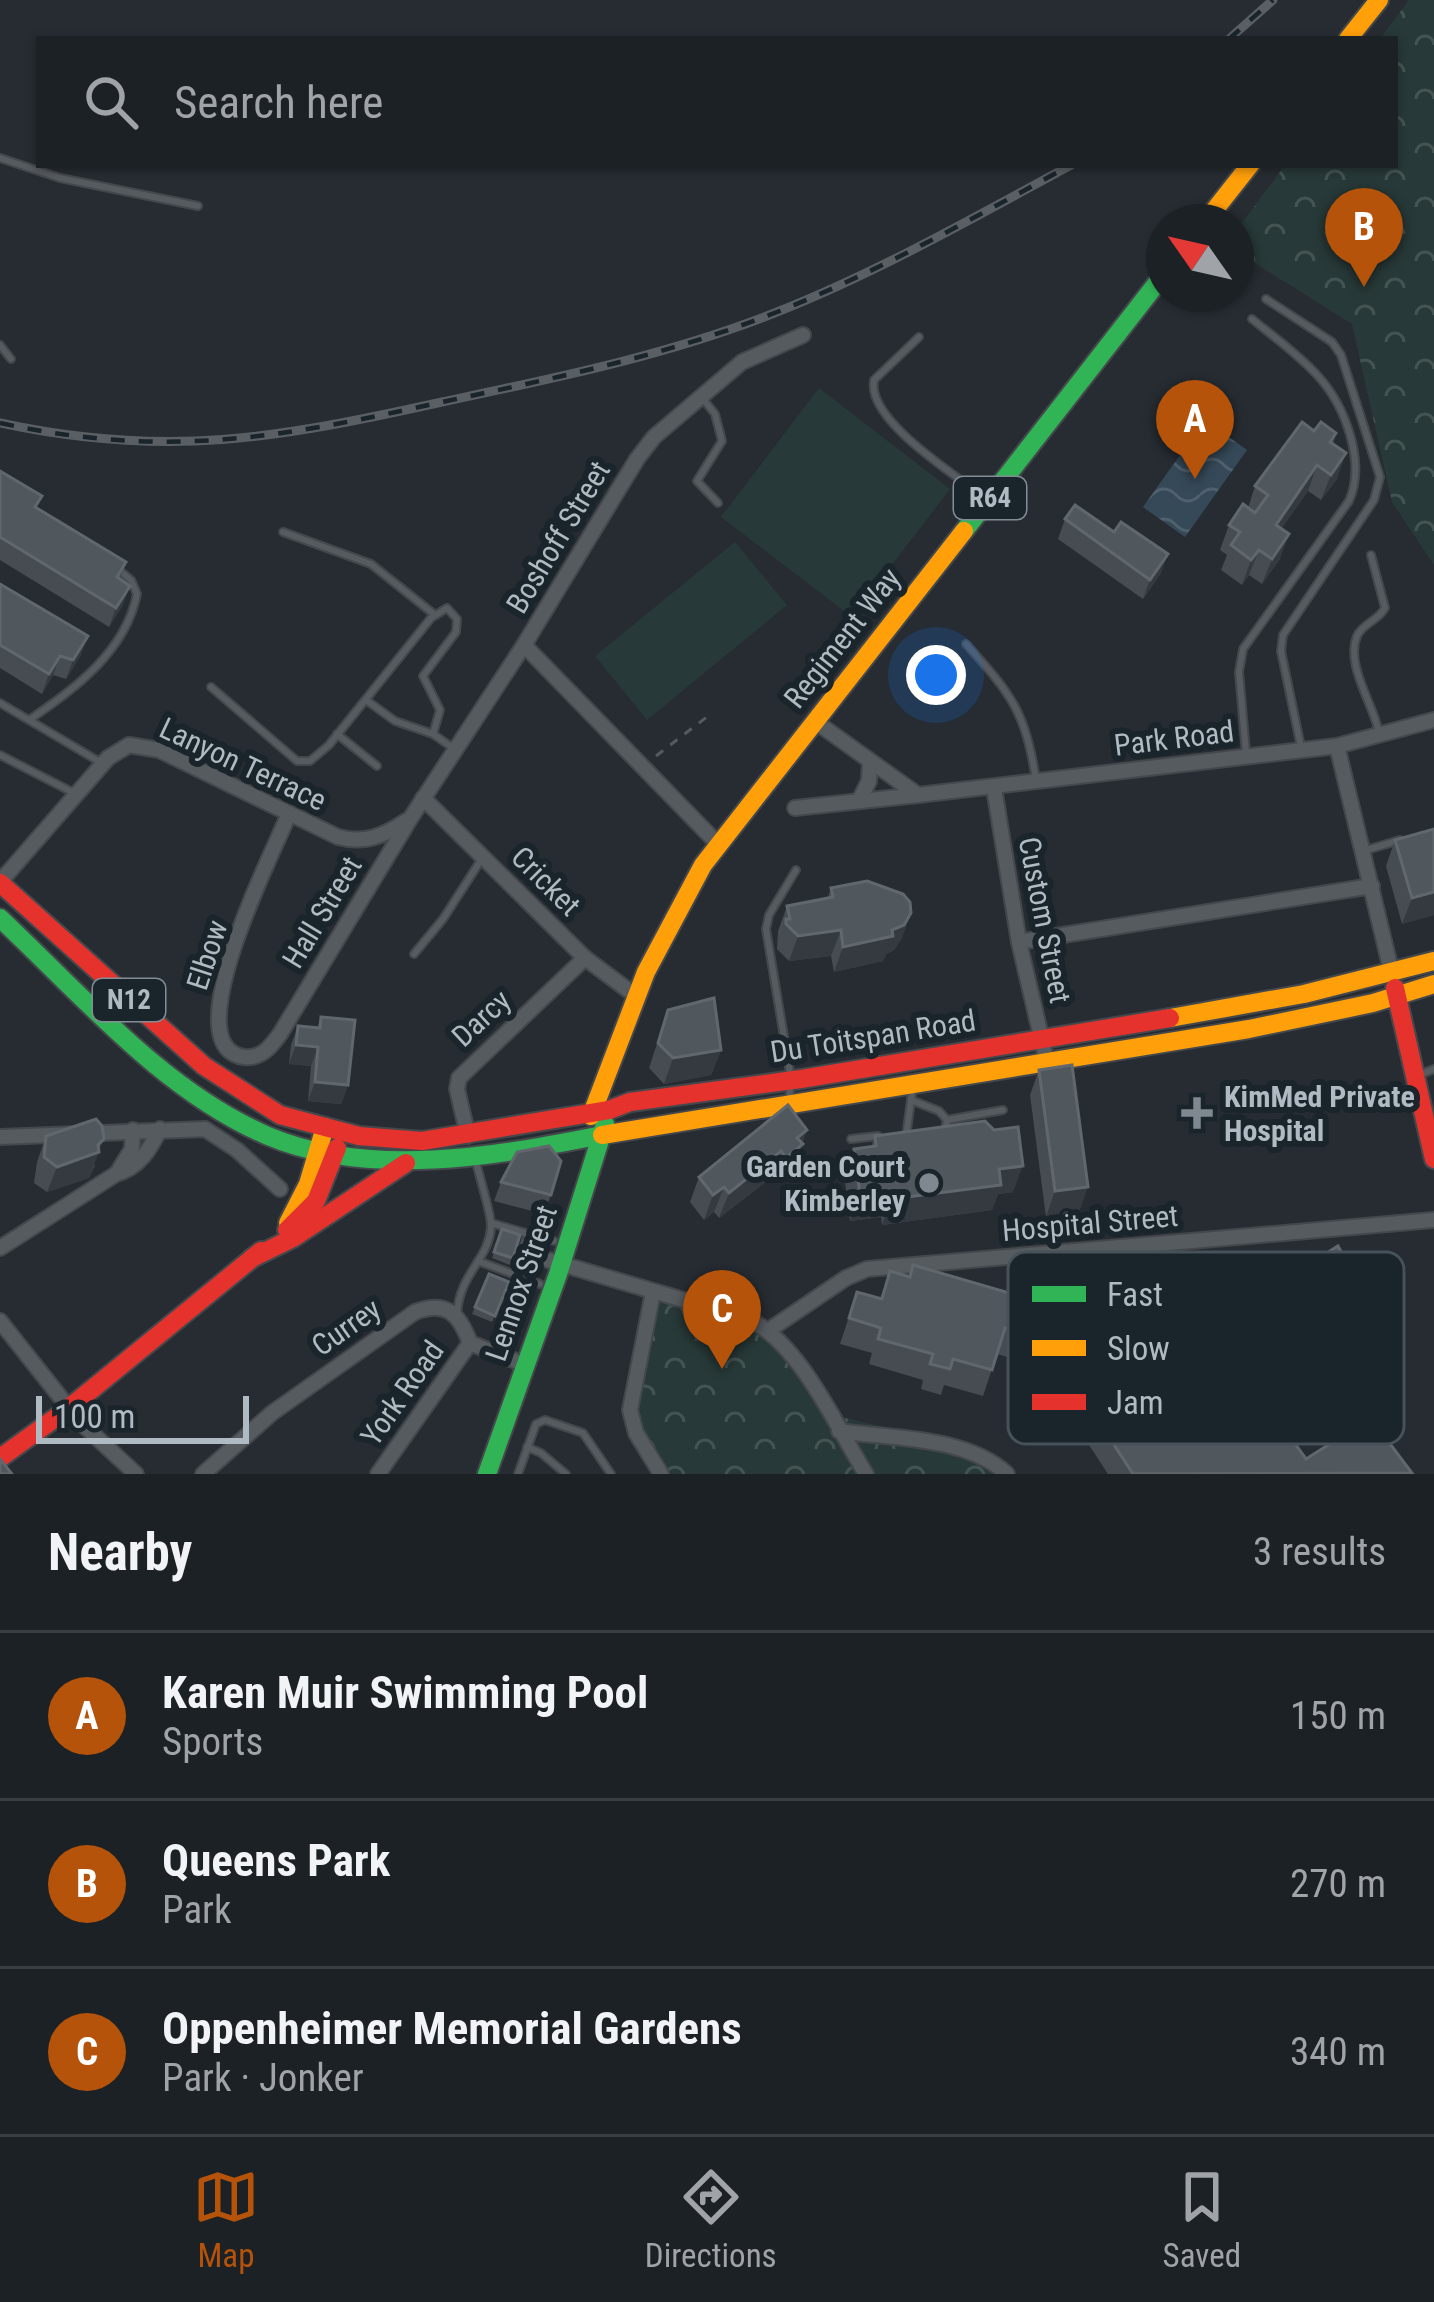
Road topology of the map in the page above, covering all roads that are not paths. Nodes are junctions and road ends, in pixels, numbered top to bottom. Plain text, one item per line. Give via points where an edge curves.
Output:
1 (1379, 0) edge
2 (1350, 36) edge
3 (0, 158) edge
4 (1248, 168) edge
5 (1219, 204) edge
6 (198, 206) dead end
7 (1146, 297) edge
8 (1266, 298) dead end
9 (1252, 319) dead end
10 (803, 335) dead end
11 (920, 337) dead end
12 (0, 345) edge
13 (10, 358) dead end
14 (1349, 384) junction
15 (701, 396) junction
16 (1332, 397) junction
17 (988, 500) junction
18 (718, 503) dead end
19 (283, 532) dead end
20 (1319, 541) junction
21 (1336, 555) junction
22 (1370, 555) dead end
23 (108, 564) edge
24 (435, 615) junction
25 (966, 644) dead end
26 (524, 645) junction
27 (211, 687) dead end
28 (366, 700) junction
29 (0, 703) edge
30 (29, 720) junction
31 (1434, 720) edge
32 (816, 722) junction
33 (337, 734) junction
34 (433, 734) junction
35 (1380, 736) junction
36 (1336, 746) junction
37 (456, 750) junction
38 (1301, 751) junction
39 (0, 755) edge
40 (1246, 756) junction
41 (870, 760) junction
42 (103, 764) junction
43 (377, 766) dead end
44 (1036, 784) junction
45 (994, 788) junction
46 (77, 794) junction
47 (918, 795) junction
48 (423, 798) junction
49 (860, 801) junction
50 (795, 808) dead end
51 (288, 816) junction
52 (410, 819) junction
53 (1416, 835) edge
54 (718, 844) junction
55 (1363, 851) junction
56 (483, 857) junction
57 (796, 870) dead end
58 (0, 882) edge
59 (1372, 886) junction
60 (0, 918) edge
61 (1019, 942) junction
62 (414, 954) dead end
63 (585, 958) junction
64 (1434, 961) edge
65 (1392, 974) junction
66 (1434, 984) edge
67 (636, 996) junction
68 (1397, 996) junction
69 (280, 1034) joint
70 (1041, 1039) junction
71 (910, 1062) junction
72 (1047, 1062) junction
73 (1425, 1073) edge
74 (791, 1079) junction
75 (912, 1093) junction
76 (788, 1104) junction
77 (1003, 1109) dead end
78 (600, 1113) junction
79 (947, 1120) junction
80 (160, 1129) junction
81 (333, 1129) junction
82 (133, 1130) junction
83 (0, 1137) edge
84 (593, 1137) junction
85 (850, 1138) dead end
86 (939, 1138) edge
87 (471, 1145) junction
88 (326, 1153) junction
89 (1434, 1159) edge
90 (409, 1162) junction
91 (116, 1174) junction
92 (280, 1189) dead end
93 (1434, 1220) edge
94 (491, 1223) junction
95 (528, 1234) junction
96 (0, 1248) edge
97 (1064, 1252) edge
98 (554, 1255) junction
99 (1008, 1257) edge
100 (252, 1258) junction
101 (478, 1261) junction
102 (515, 1275) junction
103 (540, 1284) junction
104 (653, 1292) junction
105 (457, 1315) junction
106 (0, 1321) edge
107 (769, 1330) junction
108 (470, 1343) junction
109 (519, 1362) junction
110 (68, 1408) junction
111 (839, 1431) junction
112 (527, 1448) junction
113 (0, 1458) edge
114 (136, 1474) edge
115 (203, 1474) edge
116 (378, 1474) edge
117 (471, 1474) edge
118 (487, 1474) edge
119 (518, 1474) edge
120 (566, 1474) edge
121 (610, 1474) edge
122 (661, 1474) edge
123 (866, 1474) edge
124 (1007, 1474) edge

1 - 2 main road
3 - 6 lane
4 - 5 main road
7 - 17 main road, Regiment Way / R64
8 - 14 lane via 1332,343
9 - 16 lane via 1315,372
10 - 15 street, Boshoff Street via 754,354
11 - 17 lane via 874,380 872,393 890,423
12 - 13 lane
14 - 16 lane
14 - 21 lane via 1380,483
15 - 18 lane via 722,441 697,481
15 - 26 street, Boshoff Street via 637,459
16 - 20 lane via 1356,473 1348,501
17 - 32 main road, Regiment Way / R64
19 - 24 lane via 371,564
20 - 21 lane
20 - 40 lane via 1243,650
21 - 38 lane via 1282,640
22 - 35 lane via 1385,608 1355,645
23 - 30 lane via 135,586 132,610 92,674
24 - 28 lane
24 - 34 lane via 447,608 458,626 423,676 440,710
25 - 44 lane via 1018,707
26 - 37 street, Boshoff Street
26 - 54 street
27 - 33 lane via 297,761 310,761
28 - 33 lane
28 - 34 lane via 395,722
29 - 30 lane
30 - 42 lane
31 - 35 street, Park Road
32 - 41 street
32 - 54 main road, Regiment Way / R64
33 - 43 lane
34 - 37 lane
35 - 36 street, Park Road
36 - 38 street, Park Road
36 - 55 street
37 - 48 street, Boshoff Street
38 - 40 street, Park Road
39 - 46 lane
40 - 44 street, Park Road
41 - 47 street
41 - 49 street
42 - 46 street
42 - 51 street, Lanyon Terrace via 120,748 160,750
44 - 45 street, Park Road
45 - 47 street, Park Road
45 - 61 street, Custom Street
46 - 58 street
47 - 49 street, Park Road
48 - 52 street, Boshoff Street
48 - 56 street, Cricket
49 - 50 street, Park Road
51 - 52 street, Lanyon Terrace via 355,840
51 - 69 street, Elbow via 222,981 216,1017 218,1042 245,1058 265,1052
52 - 69 street, Hall Street
53 - 55 lane
54 - 67 main road, Regiment Way / R64 via 671,918
55 - 59 street
56 - 62 lane
56 - 63 street, Cricket
57 - 74 lane via 766,929
58 - 81 main road, N12 via 214,1074 264,1108
59 - 61 street
59 - 65 street
60 - 88 main road, N12 via 196,1094 253,1129
61 - 70 street, Custom Street
63 - 67 street, Cricket
63 - 87 street, Darcy via 459,1078
64 - 65 main road, Du Toitspan Road
65 - 68 main road
65 - 70 main road, Du Toitspan Road
66 - 68 main road, Du Toitspan Road
67 - 78 main road, Regiment Way / R64 via 599,1088
68 - 72 main road, Du Toitspan Road
68 - 73 main road
70 - 71 main road, Du Toitspan Road
70 - 72 street, Custom Street
71 - 74 main road, Du Toitspan Road
71 - 75 lane
72 - 75 main road, Du Toitspan Road
73 - 89 main road
74 - 76 lane
74 - 78 main road, Du Toitspan Road
75 - 76 main road, Du Toitspan Road
75 - 79 lane
75 - 85 lane via 907,1137
76 - 84 main road, Du Toitspan Road
77 - 79 lane
78 - 84 main road, Lennox Street
78 - 87 main road, Du Toitspan Road / N12
79 - 86 lane
80 - 82 street
80 - 91 street via 139,1162
80 - 92 street via 210,1130
81 - 87 main road, Du Toitspan Road / N12
81 - 88 main road
82 - 83 street
82 - 91 street
84 - 87 main road, Du Toitspan Road / N12
84 - 98 main road, Lennox Street
87 - 90 main road, Du Toitspan Road / N12
87 - 94 lane
88 - 90 main road, Du Toitspan Road / N12
88 - 100 main road via 310,1211
90 - 100 main road
91 - 96 street
93 - 97 street, Hospital Street
94 - 95 lane
94 - 101 lane
95 - 98 lane
95 - 102 lane
98 - 103 main road, Lennox Street
98 - 104 street
98 - 109 main road, Lennox Street
99 - 107 street, Hospital Street via 867,1269
100 - 110 main road
101 - 102 lane
101 - 105 lane via 459,1289
102 - 103 lane
103 - 109 main road, Lennox Street
104 - 107 street
104 - 122 street via 630,1410
105 - 108 street
105 - 115 street, Currey via 446,1307 415,1312 272,1413
106 - 110 street
107 - 111 street
108 - 109 street
108 - 116 street, York Road
109 - 117 main road, Lennox Street
109 - 118 main road, Lennox Street
110 - 113 main road
110 - 114 street
111 - 123 street
111 - 124 street via 969,1451
112 - 119 lane
112 - 120 lane
112 - 121 lane via 545,1420 584,1432

